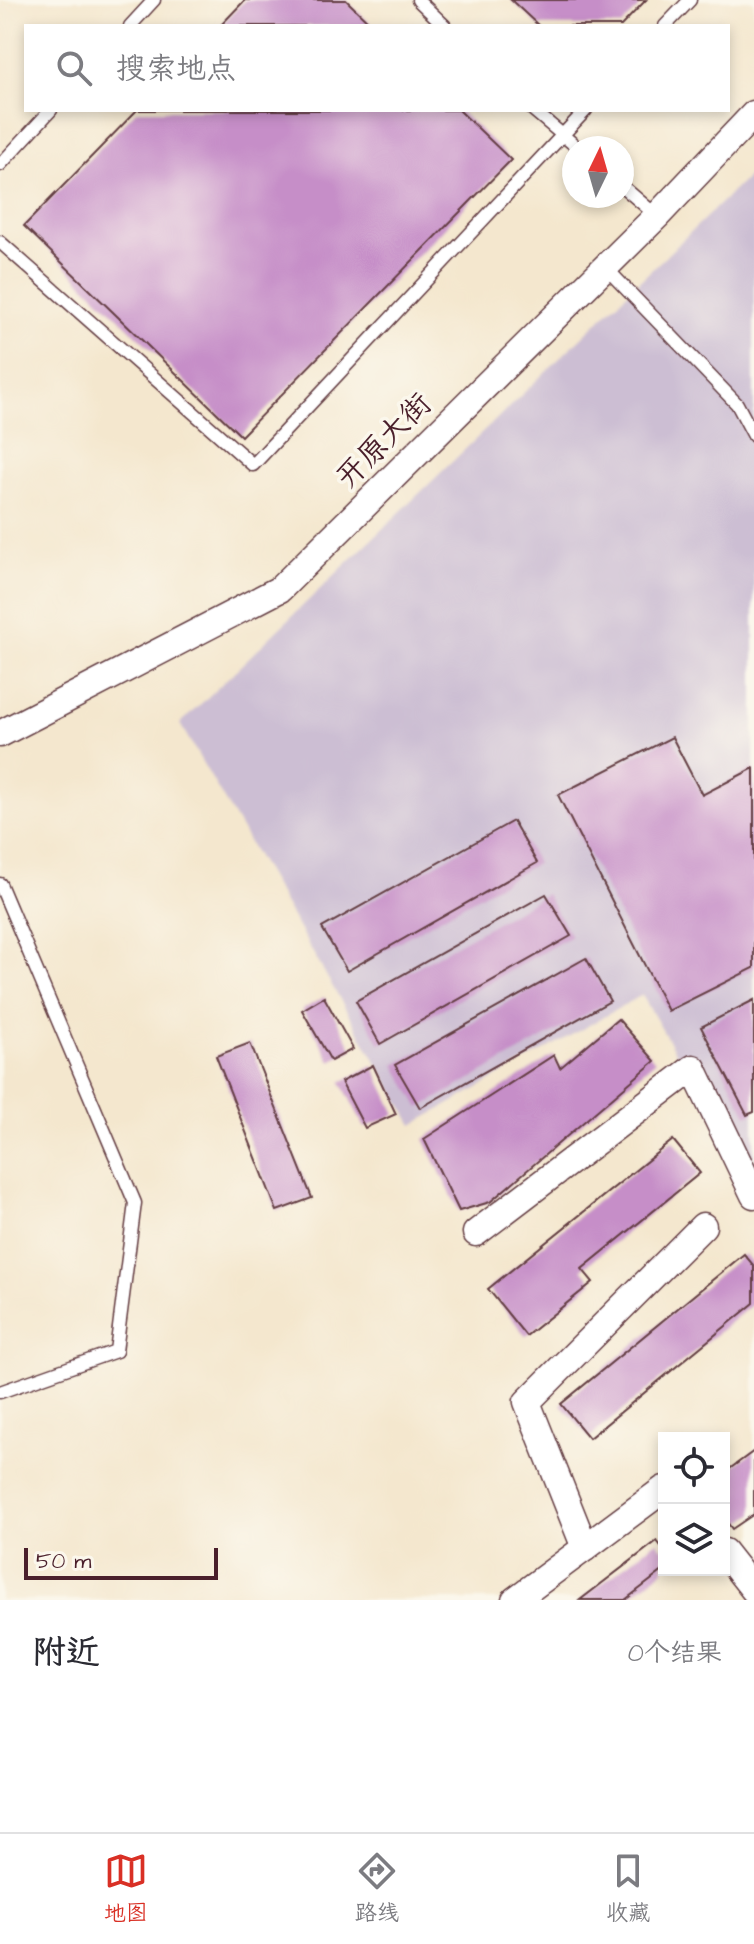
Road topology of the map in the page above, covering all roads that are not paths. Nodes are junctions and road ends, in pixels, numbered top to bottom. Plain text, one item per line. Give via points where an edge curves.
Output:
1 (154, 0) edge
2 (418, 0) edge
3 (690, 0) edge
4 (132, 24) edge
5 (443, 24) edge
6 (667, 24) edge
7 (49, 112) edge
8 (535, 112) edge
9 (584, 112) edge
10 (754, 114) edge
11 (563, 135) junction
12 (0, 165) edge
13 (634, 196) edge
14 (657, 216) junction
15 (0, 242) edge
16 (605, 267) junction
17 (754, 436) edge
18 (0, 734) edge
19 (0, 884) edge
20 (751, 1183) edge
21 (703, 1226) dead end
22 (476, 1233) dead end
23 (0, 1392) edge
24 (658, 1493) edge
25 (585, 1548) junction
26 (730, 1560) edge
27 (754, 1590) edge
28 (515, 1600) edge

1 - 4 lane
2 - 5 lane
3 - 6 lane
7 - 12 lane
8 - 11 lane
9 - 11 lane
10 - 14 street, 开原大街
11 - 15 lane via 253,465
13 - 14 lane
14 - 16 street, 开原大街
16 - 17 lane via 737,404
16 - 18 street, 开原大街 via 280,589
19 - 23 lane via 135,1203 116,1351
20 - 22 street via 693,1068
21 - 25 street via 527,1402
24 - 25 street
25 - 28 street
26 - 27 street

